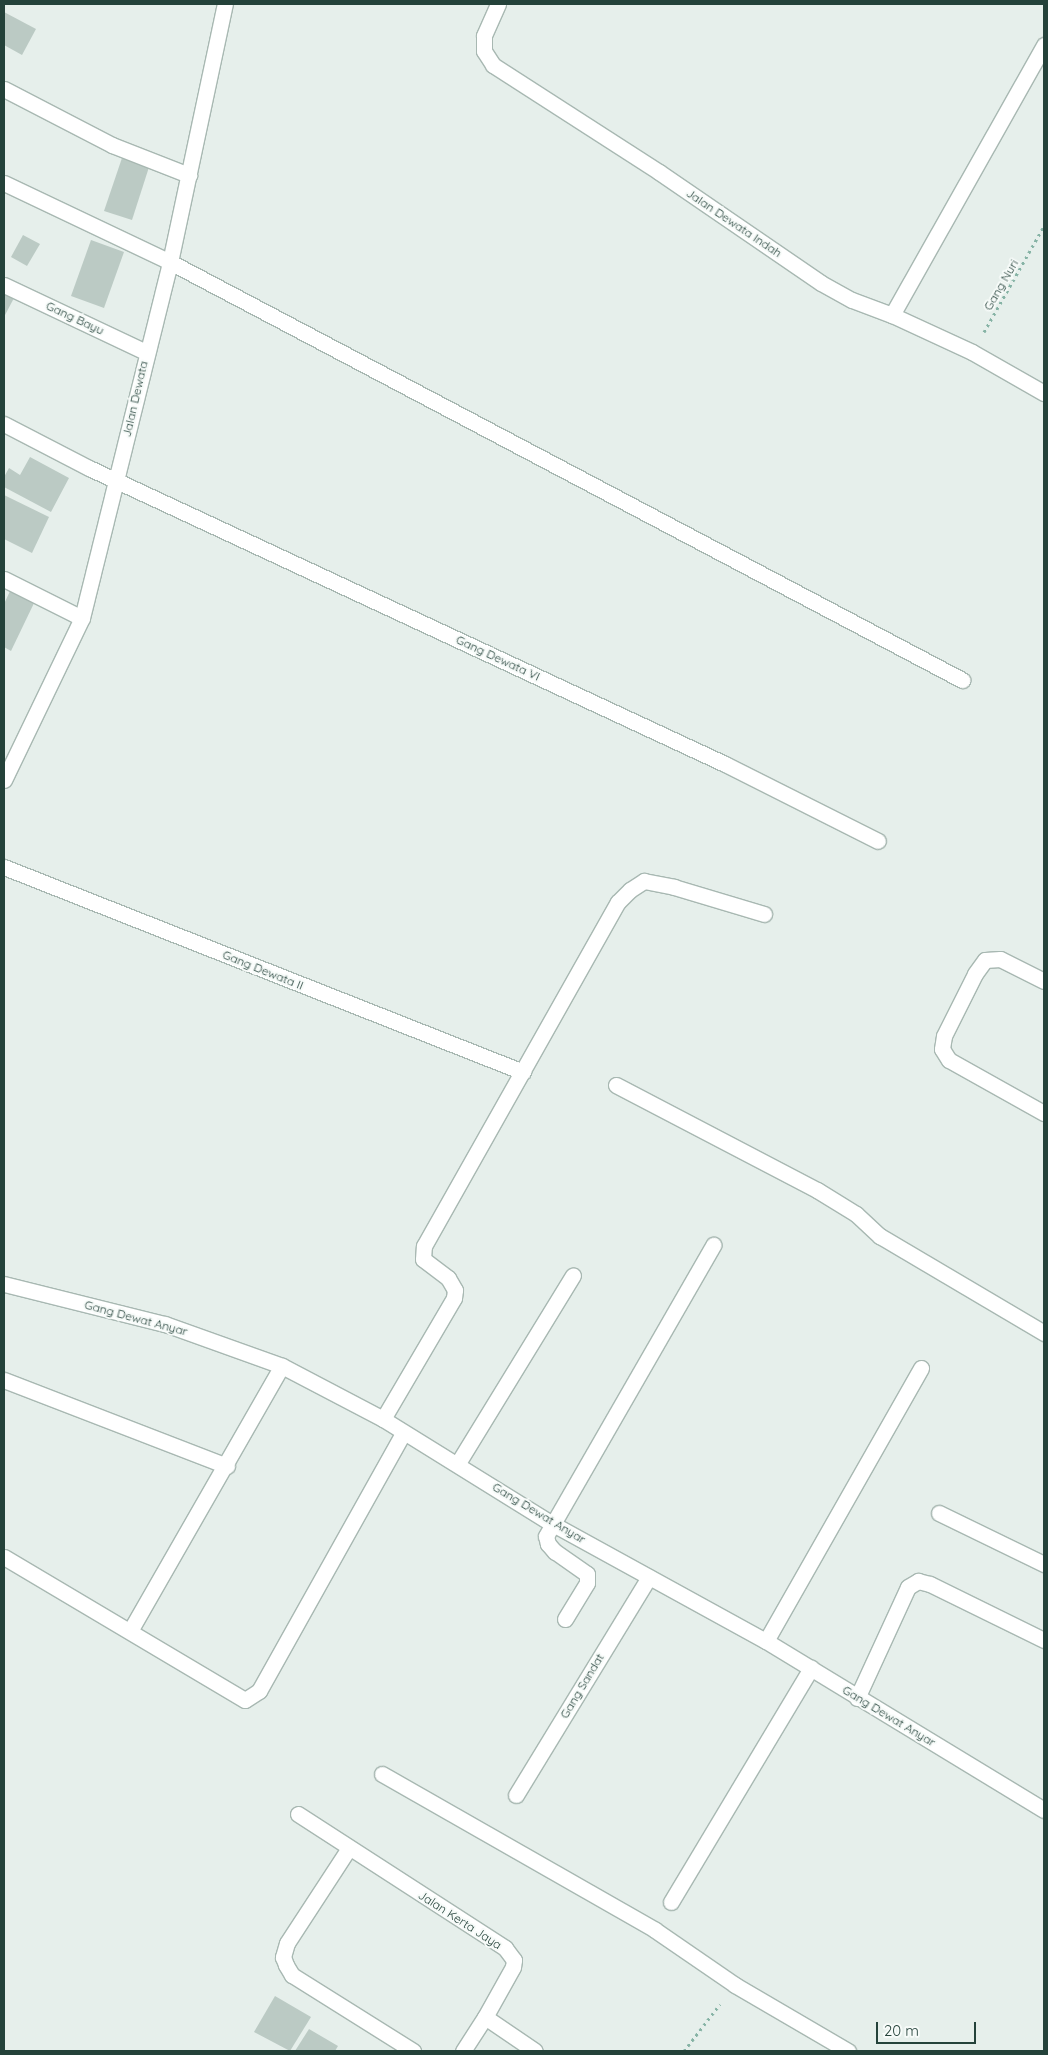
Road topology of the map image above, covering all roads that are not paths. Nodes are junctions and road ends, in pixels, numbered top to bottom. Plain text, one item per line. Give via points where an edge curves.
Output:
1 (226, 4) edge
2 (498, 4) edge
3 (1044, 45) edge
4 (4, 89) edge
5 (189, 175) junction
6 (4, 183) edge
7 (170, 262) junction
8 (4, 284) edge
9 (892, 315) junction
10 (146, 352) junction
11 (1044, 393) edge
12 (4, 424) edge
13 (116, 479) junction
14 (4, 579) edge
15 (82, 618) junction
16 (962, 680) dead end
17 (9, 757) edge
18 (4, 780) edge
19 (878, 841) dead end
20 (4, 867) edge
21 (764, 914) dead end
22 (1044, 981) edge
23 (523, 1072) junction
24 (616, 1085) dead end
25 (1044, 1113) edge
26 (714, 1244) dead end
27 (573, 1275) dead end
28 (4, 1284) edge
29 (1044, 1333) edge
30 (282, 1366) junction
31 (921, 1368) dead end
32 (4, 1380) edge
33 (383, 1419) junction
34 (403, 1433) junction
35 (458, 1463) junction
36 (227, 1466) junction
37 (939, 1513) dead end
38 (552, 1523) junction
39 (4, 1557) edge
40 (1044, 1564) edge
41 (649, 1577) junction
42 (564, 1620) dead end
43 (130, 1631) junction
44 (1044, 1640) edge
45 (766, 1641) junction
46 (811, 1668) junction
47 (857, 1698) junction
48 (382, 1774) dead end
49 (516, 1795) dead end
50 (1044, 1810) edge
51 (298, 1814) dead end
52 (349, 1848) junction
53 (671, 1902) dead end
54 (485, 2017) junction
55 (412, 2051) edge
56 (463, 2051) edge
57 (535, 2051) edge
58 (848, 2051) edge

1 - 5 street, Jalan Dewata
2 - 9 street, Jalan Dewata Indah via 484,36 484,51 493,65 659,172 821,283 852,300
3 - 9 street
4 - 5 street via 112,145
5 - 7 street, Jalan Dewata
6 - 7 street
7 - 10 street, Jalan Dewata
7 - 16 street
8 - 10 street, Gang Bayu
9 - 11 street, Jalan Dewata Indah via 972,352
10 - 13 street, Jalan Dewata
12 - 13 street, Gang Dewata VI
13 - 15 street, Jalan Dewata
13 - 19 street, Gang Dewata VI via 725,764
14 - 15 street
15 - 17 street, Jalan Dewata
17 - 18 street, Jalan Dewata
20 - 23 street, Gang Dewata II
21 - 23 street via 656,883 644,881 630,890 618,902
22 - 25 street via 1000,959 985,960 944,1036 942,1049 950,1060
23 - 33 street via 424,1246 423,1258 448,1278 455,1290 454,1298
24 - 29 street via 817,1190 856,1214 880,1236
26 - 38 street
27 - 35 street
28 - 30 street, Gang Dewat Anyar via 165,1324
30 - 33 street, Gang Dewat Anyar
30 - 36 street
31 - 45 street
32 - 36 street
33 - 34 street, Gang Dewat Anyar
34 - 35 street, Gang Dewat Anyar
34 - 43 street via 259,1691 252,1698 245,1700 230,1694
35 - 38 street, Gang Dewat Anyar
36 - 43 street
37 - 40 street
38 - 41 street, Gang Dewat Anyar
38 - 42 street via 546,1536 548,1544 587,1574 587,1583
39 - 43 street
41 - 45 street, Gang Dewat Anyar
41 - 49 street, Gang Sandat
44 - 47 street via 930,1584 918,1582 908,1587
45 - 46 street, Gang Dewat Anyar
46 - 47 street, Gang Dewat Anyar
46 - 53 street
47 - 50 street, Gang Dewat Anyar
48 - 58 street via 655,1930 735,1985
51 - 52 street, Jalan Kerta Jaya
52 - 54 street, Jalan Kerta Jaya via 510,1954 514,1960 511,1975
52 - 55 street via 287,1943 283,1957 292,1975
54 - 56 street
54 - 57 street

